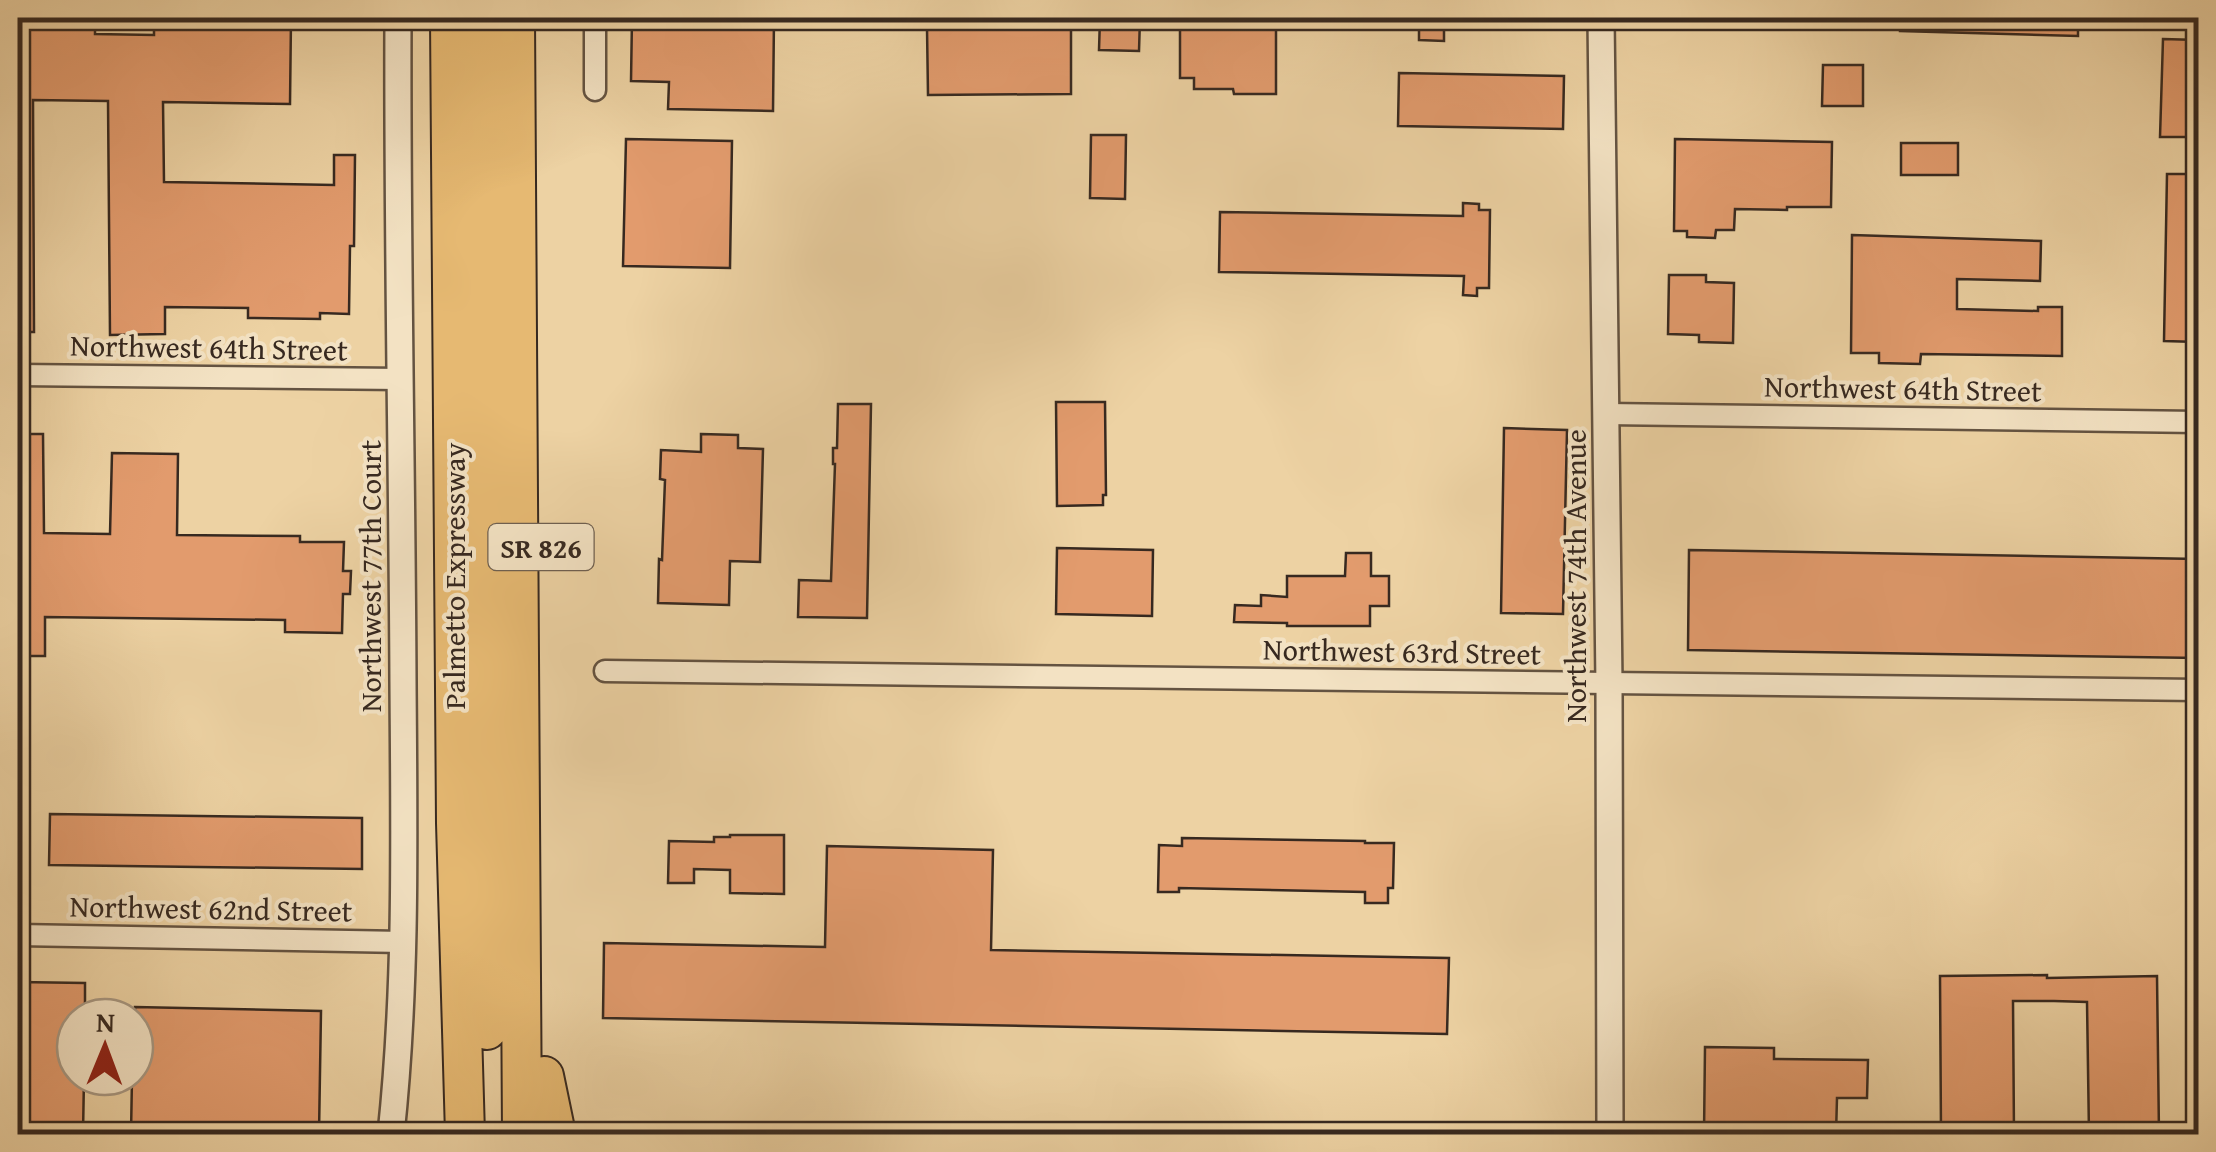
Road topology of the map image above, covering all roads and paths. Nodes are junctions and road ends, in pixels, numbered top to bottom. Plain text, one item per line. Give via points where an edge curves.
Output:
1 (398, 18) edge
2 (450, 18) edge
3 (480, 18) edge
4 (515, 18) edge
5 (540, 18) edge
6 (595, 18) edge
7 (1601, 18) edge
8 (596, 90) dead end
9 (18, 375) edge
10 (400, 379) junction
11 (1606, 414) junction
12 (2198, 422) edge
13 (605, 671) dead end
14 (1609, 684) junction
15 (2198, 690) edge
16 (18, 935) edge
17 (403, 942) junction
18 (460, 983) junction
19 (544, 1076) junction
20 (391, 1134) edge
21 (442, 1134) edge
22 (465, 1134) edge
23 (488, 1134) edge
24 (522, 1134) edge
25 (544, 1134) edge
26 (556, 1134) edge
27 (1610, 1134) edge

1 - 10 street, Northwest 77th Court
2 - 18 highway, Palmetto Expressway / SR 826
3 - 23 highway
4 - 24 highway
5 - 19 highway, SR 826
6 - 8 street
7 - 11 street, Northwest 74th Avenue
9 - 10 street, Northwest 64th Street
10 - 17 street, Northwest 77th Court
11 - 12 street, Northwest 64th Street
11 - 14 street, Northwest 74th Avenue
13 - 14 street, Northwest 63rd Street
14 - 15 street, Northwest 63rd Street
14 - 27 street, Northwest 74th Avenue
16 - 17 street, Northwest 62nd Street
17 - 20 street, Northwest 77th Court
18 - 21 highway
18 - 22 highway, Palmetto Expressway / SR 826
19 - 25 highway, SR 826
19 - 26 highway

